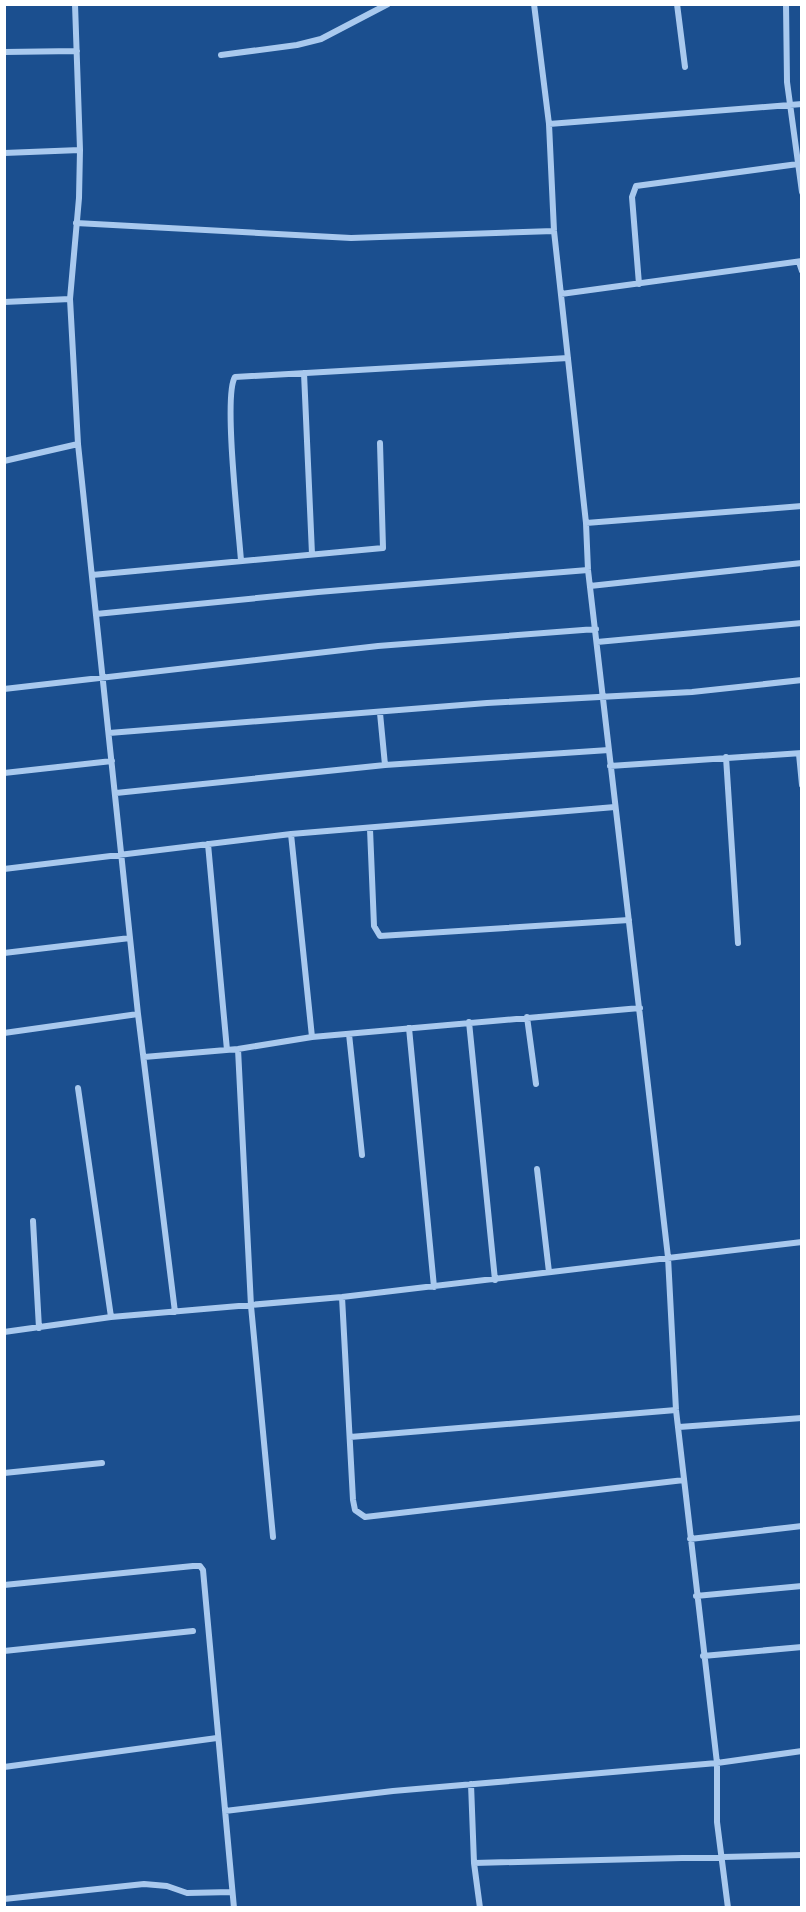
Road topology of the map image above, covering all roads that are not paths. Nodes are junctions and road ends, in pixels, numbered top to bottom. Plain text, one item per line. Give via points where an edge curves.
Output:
1 (75, 4) edge
2 (388, 4) edge
3 (534, 4) edge
4 (677, 4) edge
5 (786, 4) edge
6 (77, 51) junction
7 (4, 52) edge
8 (221, 55) dead end
9 (685, 67) dead end
10 (801, 104) edge
11 (791, 106) junction
12 (549, 124) junction
13 (80, 150) junction
14 (4, 153) edge
15 (798, 164) junction
16 (801, 192) edge
17 (76, 223) junction
18 (554, 231) junction
19 (800, 262) edge
20 (801, 271) edge
21 (639, 284) junction
22 (561, 294) junction
23 (70, 299) junction
24 (4, 302) edge
25 (568, 358) junction
26 (304, 373) junction
27 (380, 443) dead end
28 (78, 444) junction
29 (4, 461) edge
30 (801, 506) edge
31 (586, 523) junction
32 (312, 554) junction
33 (241, 561) junction
34 (801, 563) edge
35 (588, 570) junction
36 (92, 575) junction
37 (590, 586) junction
38 (96, 614) junction
39 (801, 623) edge
40 (596, 628) junction
41 (597, 642) junction
42 (103, 679) junction
43 (801, 680) edge
44 (4, 689) edge
45 (602, 695) junction
46 (380, 712) junction
47 (109, 734) junction
48 (609, 750) junction
49 (800, 753) edge
50 (726, 757) junction
51 (112, 761) junction
52 (385, 765) junction
53 (610, 766) junction
54 (4, 773) edge
55 (801, 785) edge
56 (116, 793) junction
57 (615, 807) junction
58 (370, 829) junction
59 (291, 834) junction
60 (208, 844) junction
61 (121, 853) junction
62 (4, 869) edge
63 (629, 920) junction
64 (130, 938) junction
65 (738, 943) dead end
66 (4, 953) edge
67 (640, 1008) junction
68 (138, 1014) junction
69 (527, 1017) junction
70 (469, 1022) junction
71 (410, 1028) junction
72 (4, 1033) edge
73 (349, 1034) junction
74 (312, 1037) junction
75 (238, 1048) junction
76 (227, 1050) junction
77 (144, 1057) junction
78 (536, 1084) dead end
79 (78, 1088) dead end
80 (362, 1155) dead end
81 (537, 1169) dead end
82 (33, 1221) dead end
83 (801, 1242) edge
84 (668, 1257) junction
85 (549, 1272) junction
86 (495, 1280) junction
87 (434, 1287) junction
88 (342, 1297) junction
89 (251, 1306) junction
90 (175, 1312) junction
91 (111, 1317) junction
92 (39, 1328) junction
93 (4, 1332) edge
94 (676, 1410) junction
95 (801, 1418) edge
96 (679, 1426) junction
97 (350, 1437) junction
98 (102, 1463) dead end
99 (4, 1473) edge
100 (684, 1480) junction
101 (801, 1526) edge
102 (273, 1537) dead end
103 (690, 1539) junction
104 (4, 1585) edge
105 (801, 1586) edge
106 (696, 1596) junction
107 (193, 1631) dead end
108 (801, 1647) edge
109 (4, 1651) edge
110 (703, 1656) junction
111 (217, 1738) junction
112 (801, 1751) edge
113 (717, 1763) junction
114 (4, 1767) edge
115 (471, 1784) junction
116 (225, 1811) junction
117 (801, 1855) edge
118 (720, 1856) junction
119 (474, 1863) junction
120 (232, 1892) junction
121 (4, 1899) edge
122 (234, 1908) edge
123 (480, 1908) edge
124 (728, 1908) edge

1 - 6 street
2 - 8 street via 321,39
3 - 12 street
4 - 9 street
5 - 11 street
6 - 7 street
6 - 13 street
10 - 11 street
11 - 12 street
11 - 15 street
12 - 18 street
13 - 14 street
13 - 17 street
15 - 16 street
15 - 21 street via 636,186 632,198
17 - 18 street via 351,238
17 - 23 street
18 - 22 street
19 - 20 street
19 - 21 street
21 - 22 street
22 - 25 street
23 - 24 street
23 - 28 street
25 - 26 street
25 - 31 street
26 - 32 street
26 - 33 street via 241,374 232,381
27 - 32 street via 382,548
28 - 29 street
28 - 36 street
30 - 31 street
31 - 35 street
32 - 33 street
33 - 36 street
34 - 37 street
35 - 37 street
35 - 38 street
36 - 38 street
37 - 40 street
38 - 42 street
39 - 41 street
40 - 41 street
40 - 42 street via 378,646
41 - 45 street
42 - 44 street
42 - 47 street
43 - 45 street via 692,693
45 - 46 street
45 - 48 street
46 - 47 street
46 - 52 street
47 - 51 street
48 - 52 street
48 - 53 street
49 - 50 street
49 - 55 street
50 - 53 street
50 - 65 street
51 - 54 street
51 - 56 street
52 - 56 street
53 - 57 street
56 - 61 street
57 - 58 street
57 - 63 street
58 - 59 street
58 - 63 street via 374,926 380,936
59 - 60 street
59 - 74 street
60 - 61 street
60 - 76 street
61 - 62 street
61 - 64 street
63 - 67 street
64 - 66 street
64 - 68 street
67 - 69 street
67 - 84 street
68 - 72 street
68 - 77 street
69 - 70 street
69 - 78 street
70 - 71 street
70 - 86 street
71 - 73 street
71 - 87 street
73 - 74 street
73 - 80 street
74 - 75 street
75 - 76 street
75 - 89 street
76 - 77 street
77 - 90 street
79 - 91 street
81 - 85 street
82 - 92 street
83 - 84 street
84 - 85 street
84 - 94 street
85 - 86 street
86 - 87 street
87 - 88 street
88 - 89 street
88 - 97 street
89 - 90 street
89 - 102 street
90 - 91 street
91 - 92 street
92 - 93 street
94 - 96 street
94 - 97 street
95 - 96 street
96 - 100 street
97 - 100 street via 353,1500 355,1510 365,1517
98 - 99 street
100 - 103 street
101 - 103 street
103 - 106 street
104 - 111 street via 200,1566
105 - 106 street
106 - 110 street
107 - 109 street
108 - 110 street
110 - 113 street
111 - 114 street
111 - 116 street
112 - 113 street
113 - 115 street
113 - 118 street
115 - 116 street
115 - 119 street
116 - 120 street
117 - 118 street
118 - 119 street
118 - 124 street
119 - 123 street
120 - 121 street via 187,1893 144,1884
120 - 122 street

